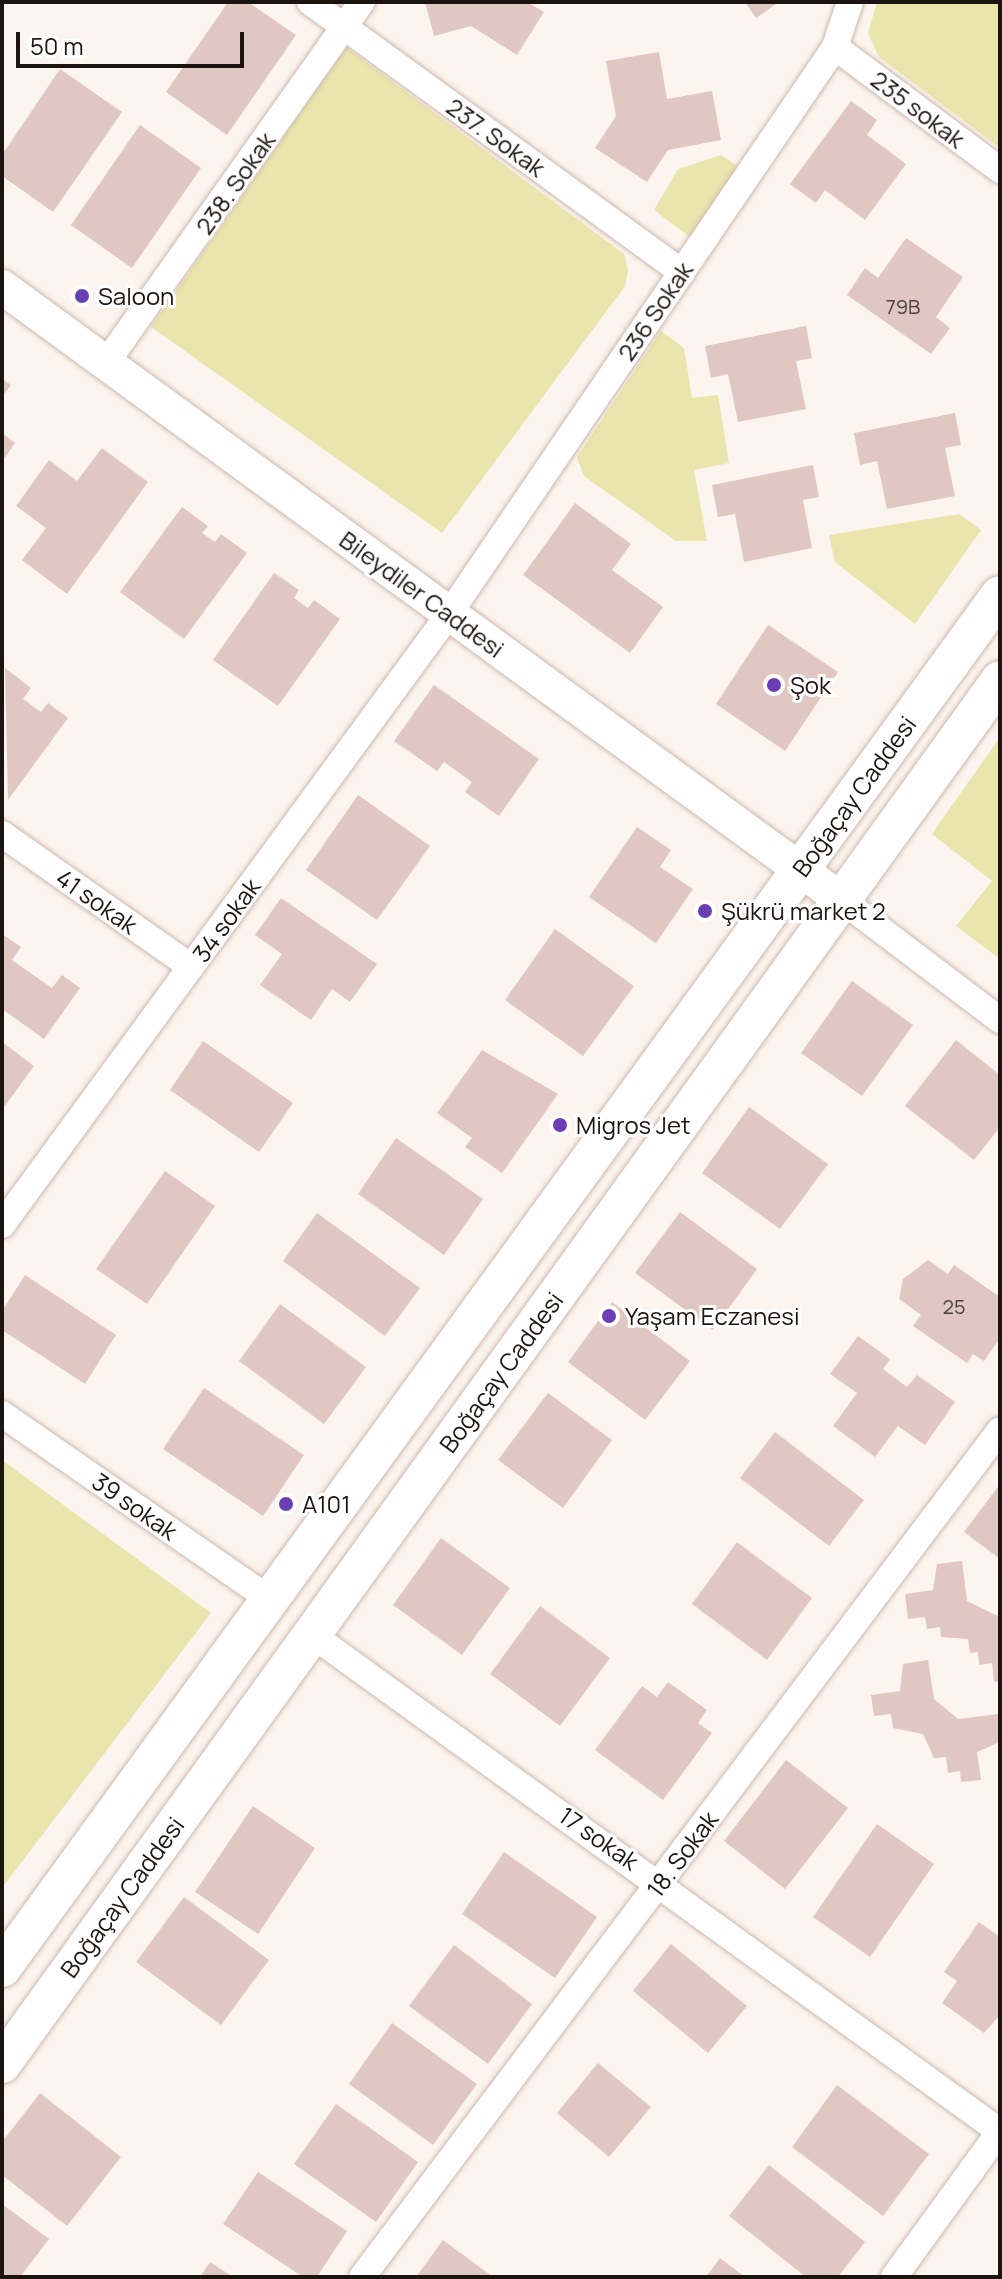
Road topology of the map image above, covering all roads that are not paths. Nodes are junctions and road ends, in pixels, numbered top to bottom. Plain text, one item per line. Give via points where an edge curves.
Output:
1 (310, 2) edge
2 (362, 2) edge
3 (850, 2) edge
4 (346, 27) junction
5 (835, 47) junction
6 (1000, 170) edge
7 (682, 272) junction
8 (2, 287) edge
9 (106, 363) junction
10 (1000, 595) edge
11 (449, 614) junction
12 (1000, 680) edge
13 (2, 834) edge
14 (801, 871) junction
15 (843, 901) junction
16 (191, 967) junction
17 (1000, 1020) edge
18 (2, 1225) edge
19 (2, 1414) edge
20 (1000, 1430) edge
21 (269, 1599) junction
22 (311, 1634) junction
23 (662, 1882) junction
24 (2, 1968) edge
25 (2, 2064) edge
26 (1000, 2131) edge
27 (362, 2277) edge
28 (894, 2277) edge

1 - 4 street, 237. Sokak
2 - 4 street, 238. Sokak
3 - 5 street, 236 Sokak
4 - 7 street, 237. Sokak
4 - 9 street, 238. Sokak
5 - 6 street, 235 sokak
5 - 7 street, 236 Sokak
7 - 11 street, 236 Sokak
8 - 9 street, Bileydiler Caddesi
9 - 11 street, Bileydiler Caddesi
10 - 14 main road, Boğaçay Caddesi
11 - 14 street, Bileydiler Caddesi
11 - 16 street, 34 sokak
12 - 15 main road, Boğaçay Caddesi
13 - 16 street, 41 sokak
14 - 15 street, Bileydiler Caddesi
14 - 21 main road, Boğaçay Caddesi
15 - 17 street
15 - 22 main road, Boğaçay Caddesi
16 - 18 street, 34 sokak
19 - 21 street, 39 sokak
20 - 23 street, 18. Sokak
21 - 24 main road, Boğaçay Caddesi
22 - 23 street, 17 sokak
22 - 25 main road, Boğaçay Caddesi
23 - 26 street, 17 sokak
23 - 27 street, 18. Sokak
26 - 28 street

